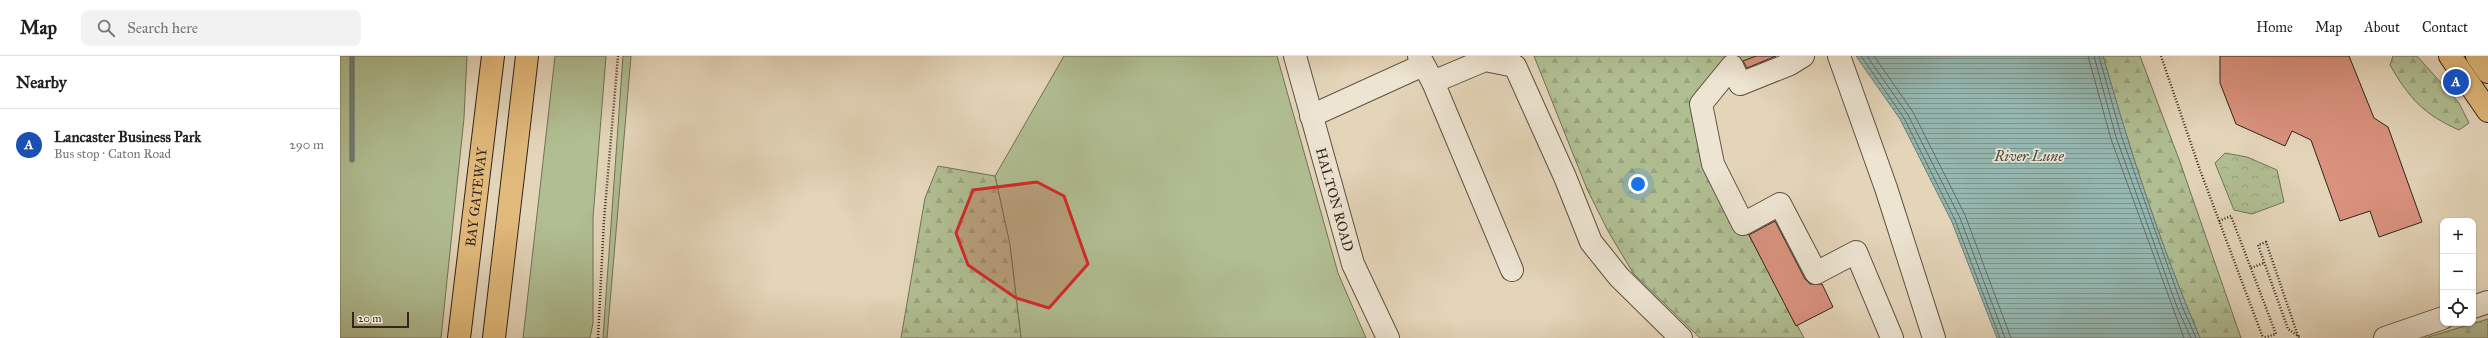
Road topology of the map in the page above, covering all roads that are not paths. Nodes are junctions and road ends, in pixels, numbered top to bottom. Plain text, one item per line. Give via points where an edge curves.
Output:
1 (488, 56) edge
2 (493, 56) edge
3 (527, 56) edge
4 (1295, 56) edge
5 (1803, 56) edge
6 (1839, 56) edge
7 (2450, 56) edge
8 (2478, 56) edge
9 (1425, 68) edge
10 (2488, 72) edge
11 (2488, 111) edge
12 (1311, 116) junction
13 (484, 135) junction
14 (1512, 270) dead end
15 (2488, 302) edge
16 (2476, 306) edge
17 (2440, 319) edge
18 (459, 338) edge
19 (494, 338) edge
20 (1388, 338) edge
21 (1681, 338) edge
22 (1892, 338) edge
23 (1934, 338) edge
24 (2386, 338) edge

1 - 13 main road
2 - 13 main road, BAY GATEWAY
3 - 19 main road
4 - 12 street, HALTON ROAD
5 - 22 street via 1790,64 1740,84 1732,66 1701,104 1713,164 1743,224 1780,204 1816,273 1856,252
6 - 23 street via 1886,188
7 - 11 main road
8 - 10 main road
9 - 12 street
9 - 14 street
9 - 21 street via 1485,60 1515,66 1591,242 1619,277
12 - 20 street, HALTON ROAD via 1353,264
13 - 18 main road, BAY GATEWAY
15 - 16 street
17 - 24 street

